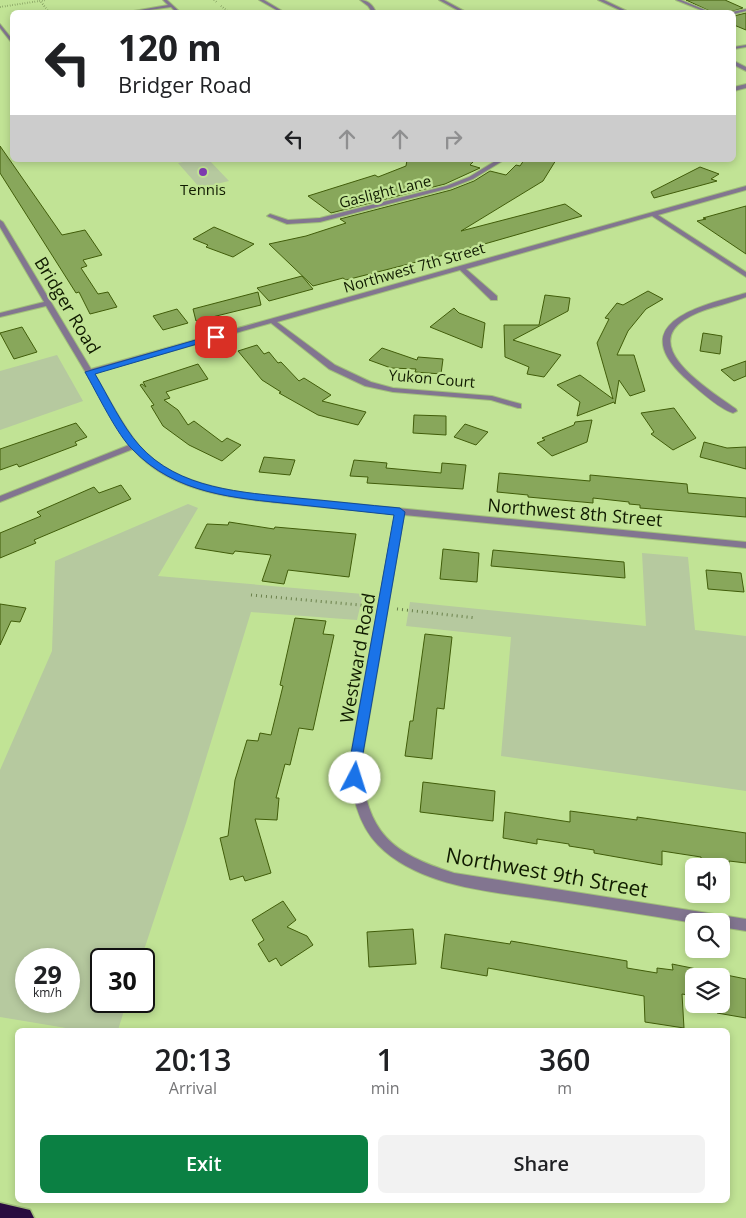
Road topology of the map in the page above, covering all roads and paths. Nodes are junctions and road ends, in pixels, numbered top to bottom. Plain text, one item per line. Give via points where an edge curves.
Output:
1 (46, 0) edge
2 (165, 0) edge
3 (214, 0) edge
4 (260, 0) edge
5 (362, 0) edge
6 (441, 0) edge
7 (600, 0) edge
8 (678, 0) edge
9 (41, 2) junction
10 (218, 3) dead end
11 (172, 6) junction
12 (221, 6) dead end
13 (0, 7) edge
14 (47, 10) edge
15 (144, 10) edge
16 (176, 10) edge
17 (226, 10) edge
18 (278, 10) edge
19 (373, 10) edge
20 (460, 10) edge
21 (622, 10) edge
22 (703, 10) edge
23 (0, 25) edge
24 (10, 38) edge
25 (498, 162) edge
26 (746, 188) edge
27 (653, 214) junction
28 (270, 216) dead end
29 (0, 222) edge
30 (10, 238) junction
31 (0, 240) edge
32 (461, 268) junction
33 (746, 275) edge
34 (746, 296) edge
35 (494, 298) dead end
36 (48, 303) junction
37 (0, 315) edge
38 (272, 321) junction
39 (89, 372) junction
40 (518, 406) dead end
41 (733, 411) dead end
42 (134, 446) junction
43 (0, 499) edge
44 (400, 512) junction
45 (746, 545) edge
46 (251, 596) dead end
47 (372, 606) dead end
48 (393, 609) dead end
49 (476, 618) dead end
50 (378, 836) joint
51 (685, 915) edge
52 (730, 922) edge
53 (746, 925) edge
54 (0, 1215) edge
55 (14, 1218) edge
56 (22, 1218) edge

1 - 9 path
2 - 11 lane
3 - 10 path
4 - 18 lane
5 - 19 lane
6 - 20 street
7 - 21 street
8 - 22 lane
9 - 13 path
9 - 14 path
11 - 15 lane
11 - 16 lane
12 - 17 path
23 - 24 lane
25 - 28 lane, Gaslight Lane via 448,187 320,220 287,222
26 - 27 street, Northwest 7th Street
27 - 32 street, Northwest 7th Street
27 - 33 street
29 - 30 street, Bridger Road
30 - 31 street
30 - 36 street, Bridger Road
32 - 35 street
32 - 38 street, Northwest 7th Street
34 - 41 street via 680,319 668,331 666,341 672,362
36 - 37 street
36 - 39 street, Bridger Road
38 - 39 street, Northwest 7th Street
38 - 40 street, Yukon Court via 332,367 368,384 394,390 492,398
39 - 42 street, Bridger Road
42 - 43 street
42 - 44 street, Bridger Road via 166,472 211,490
44 - 45 street, Northwest 8th Street
44 - 50 street, Westward Road via 355,765 359,802
46 - 47 path
48 - 49 path
50 - 51 street, Northwest 9th Street via 396,855 427,871 454,879
52 - 53 street, Northwest 9th Street
54 - 55 highway
54 - 56 highway

